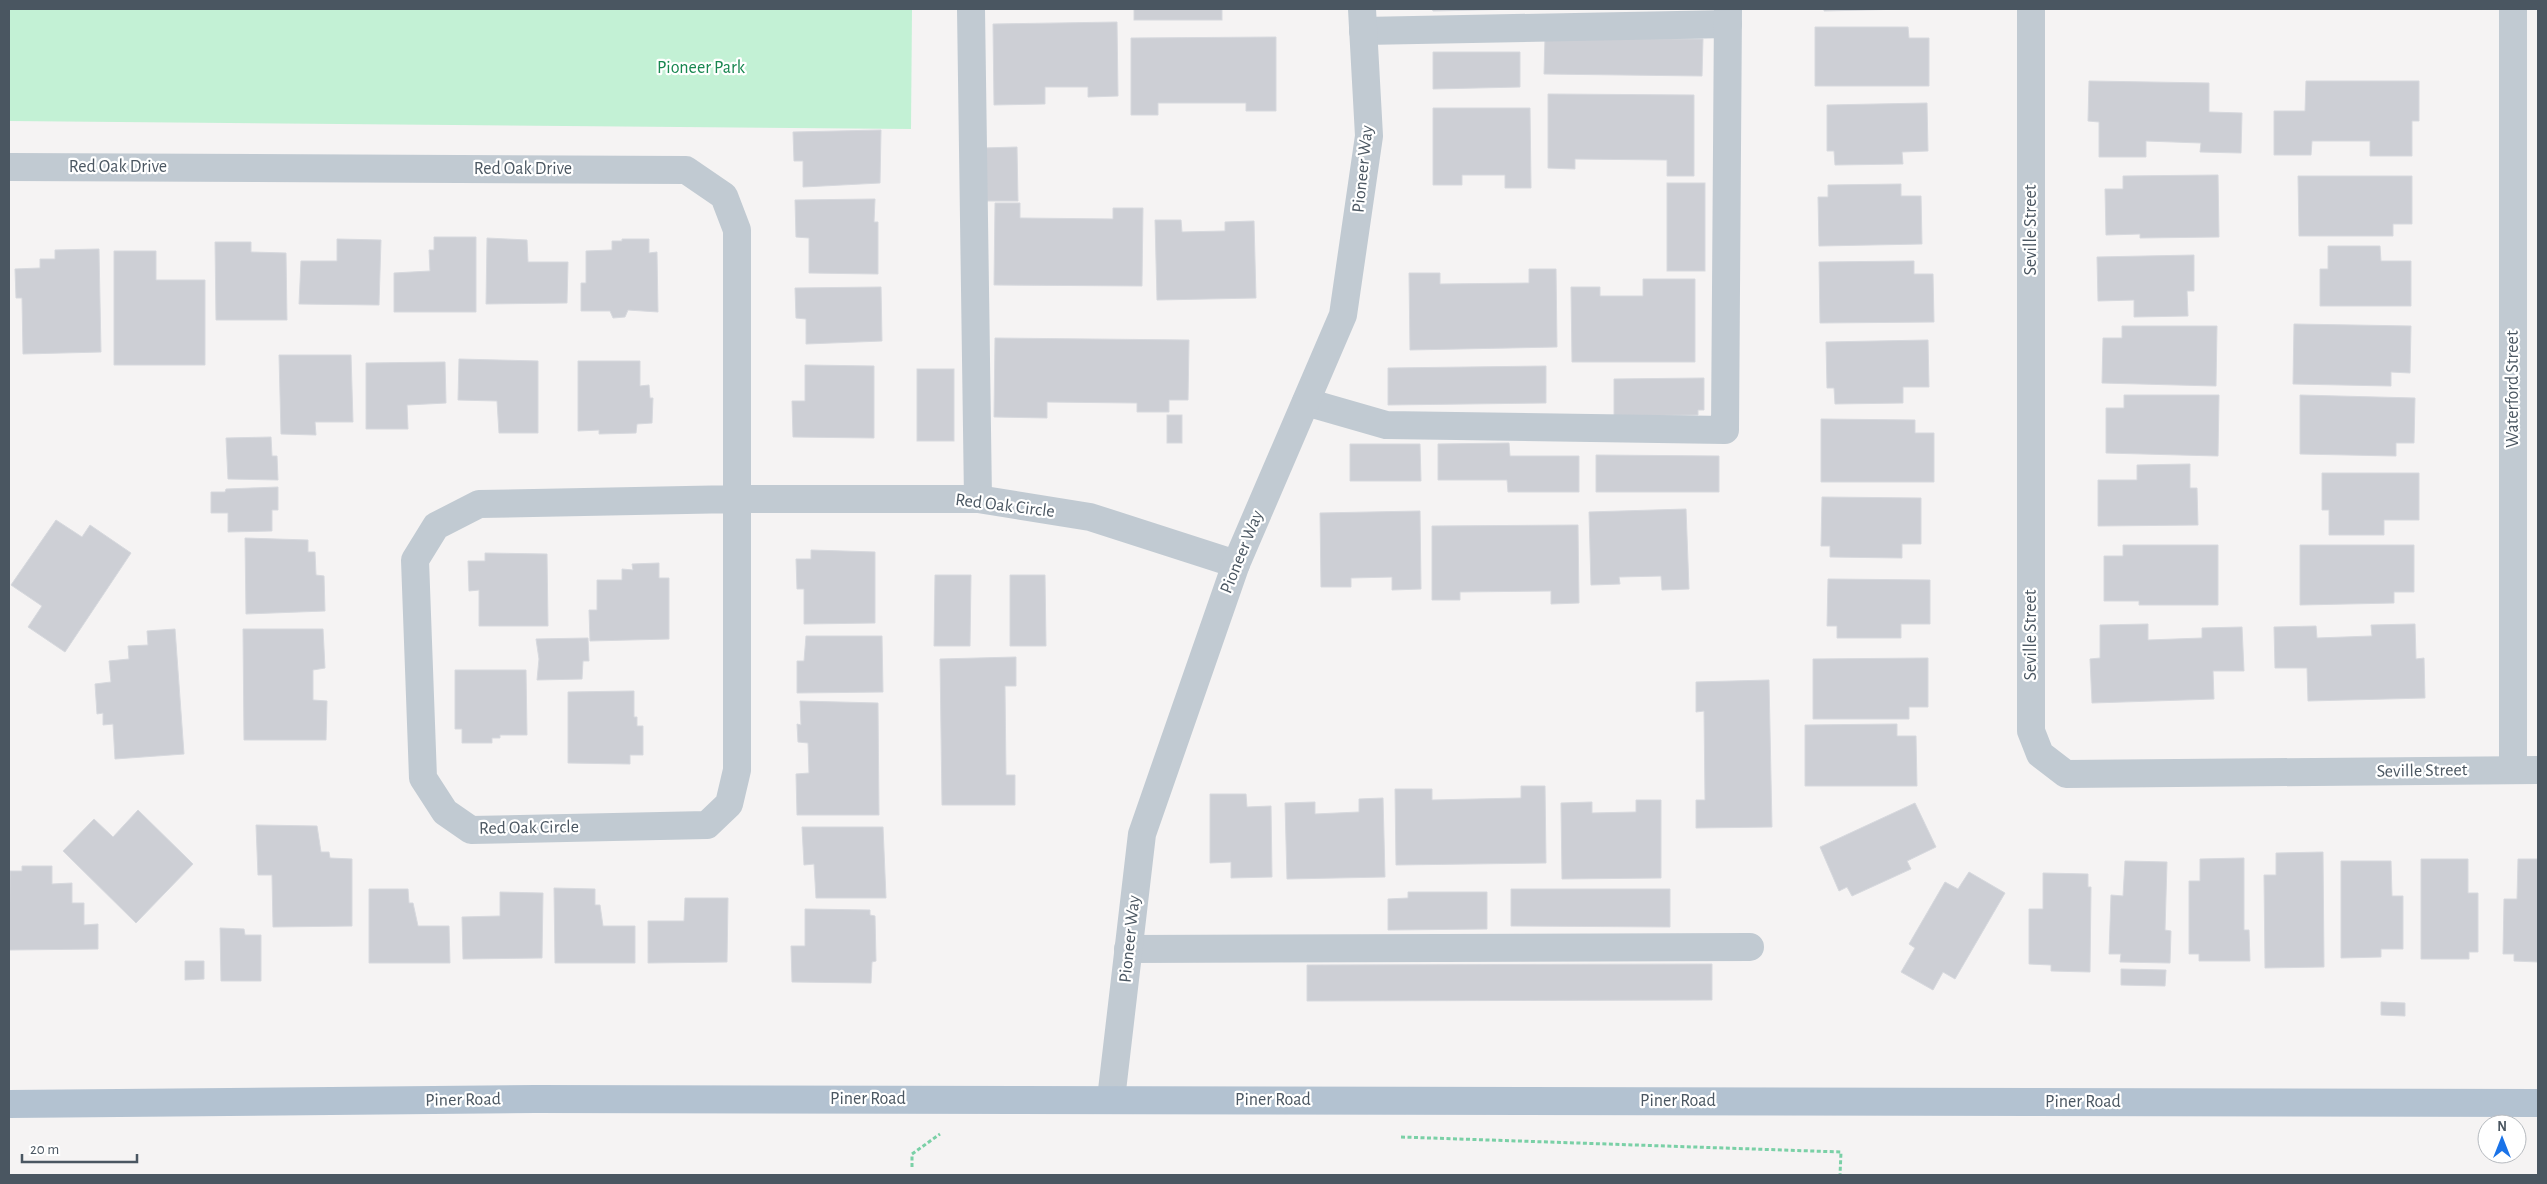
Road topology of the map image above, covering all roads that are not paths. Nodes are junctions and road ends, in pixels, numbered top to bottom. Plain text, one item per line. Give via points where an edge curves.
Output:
1 (972, 9) edge
2 (2031, 9) edge
3 (2513, 9) edge
4 (1728, 16) edge
5 (1362, 20) edge
6 (9, 167) edge
7 (1306, 402) junction
8 (737, 500) junction
9 (978, 500) junction
10 (1236, 564) junction
11 (2526, 770) edge
12 (1750, 947) dead end
13 (1128, 949) junction
14 (1112, 1099) junction
15 (2538, 1103) edge
16 (9, 1104) edge

1 - 9 street
2 - 11 street, Seville Street via 2031,731 2040,754 2066,774
3 - 11 street, Waterford Street
4 - 5 street
4 - 7 street via 1725,430 1386,425
5 - 7 street, Pioneer Way via 1369,136 1343,315
6 - 8 street, Red Oak Drive via 686,170 724,196 737,230
7 - 10 street, Pioneer Way
8 - 8 street, Red Oak Circle via 479,504 436,526 415,560 423,778 445,812 471,830 707,825 729,804 737,770
8 - 9 street, Red Oak Circle
9 - 10 street, Red Oak Circle via 1090,517
10 - 13 street, Pioneer Way via 1142,834
12 - 13 street
13 - 14 street, Pioneer Way
14 - 15 main road, Piner Road
14 - 16 main road, Piner Road via 535,1099

